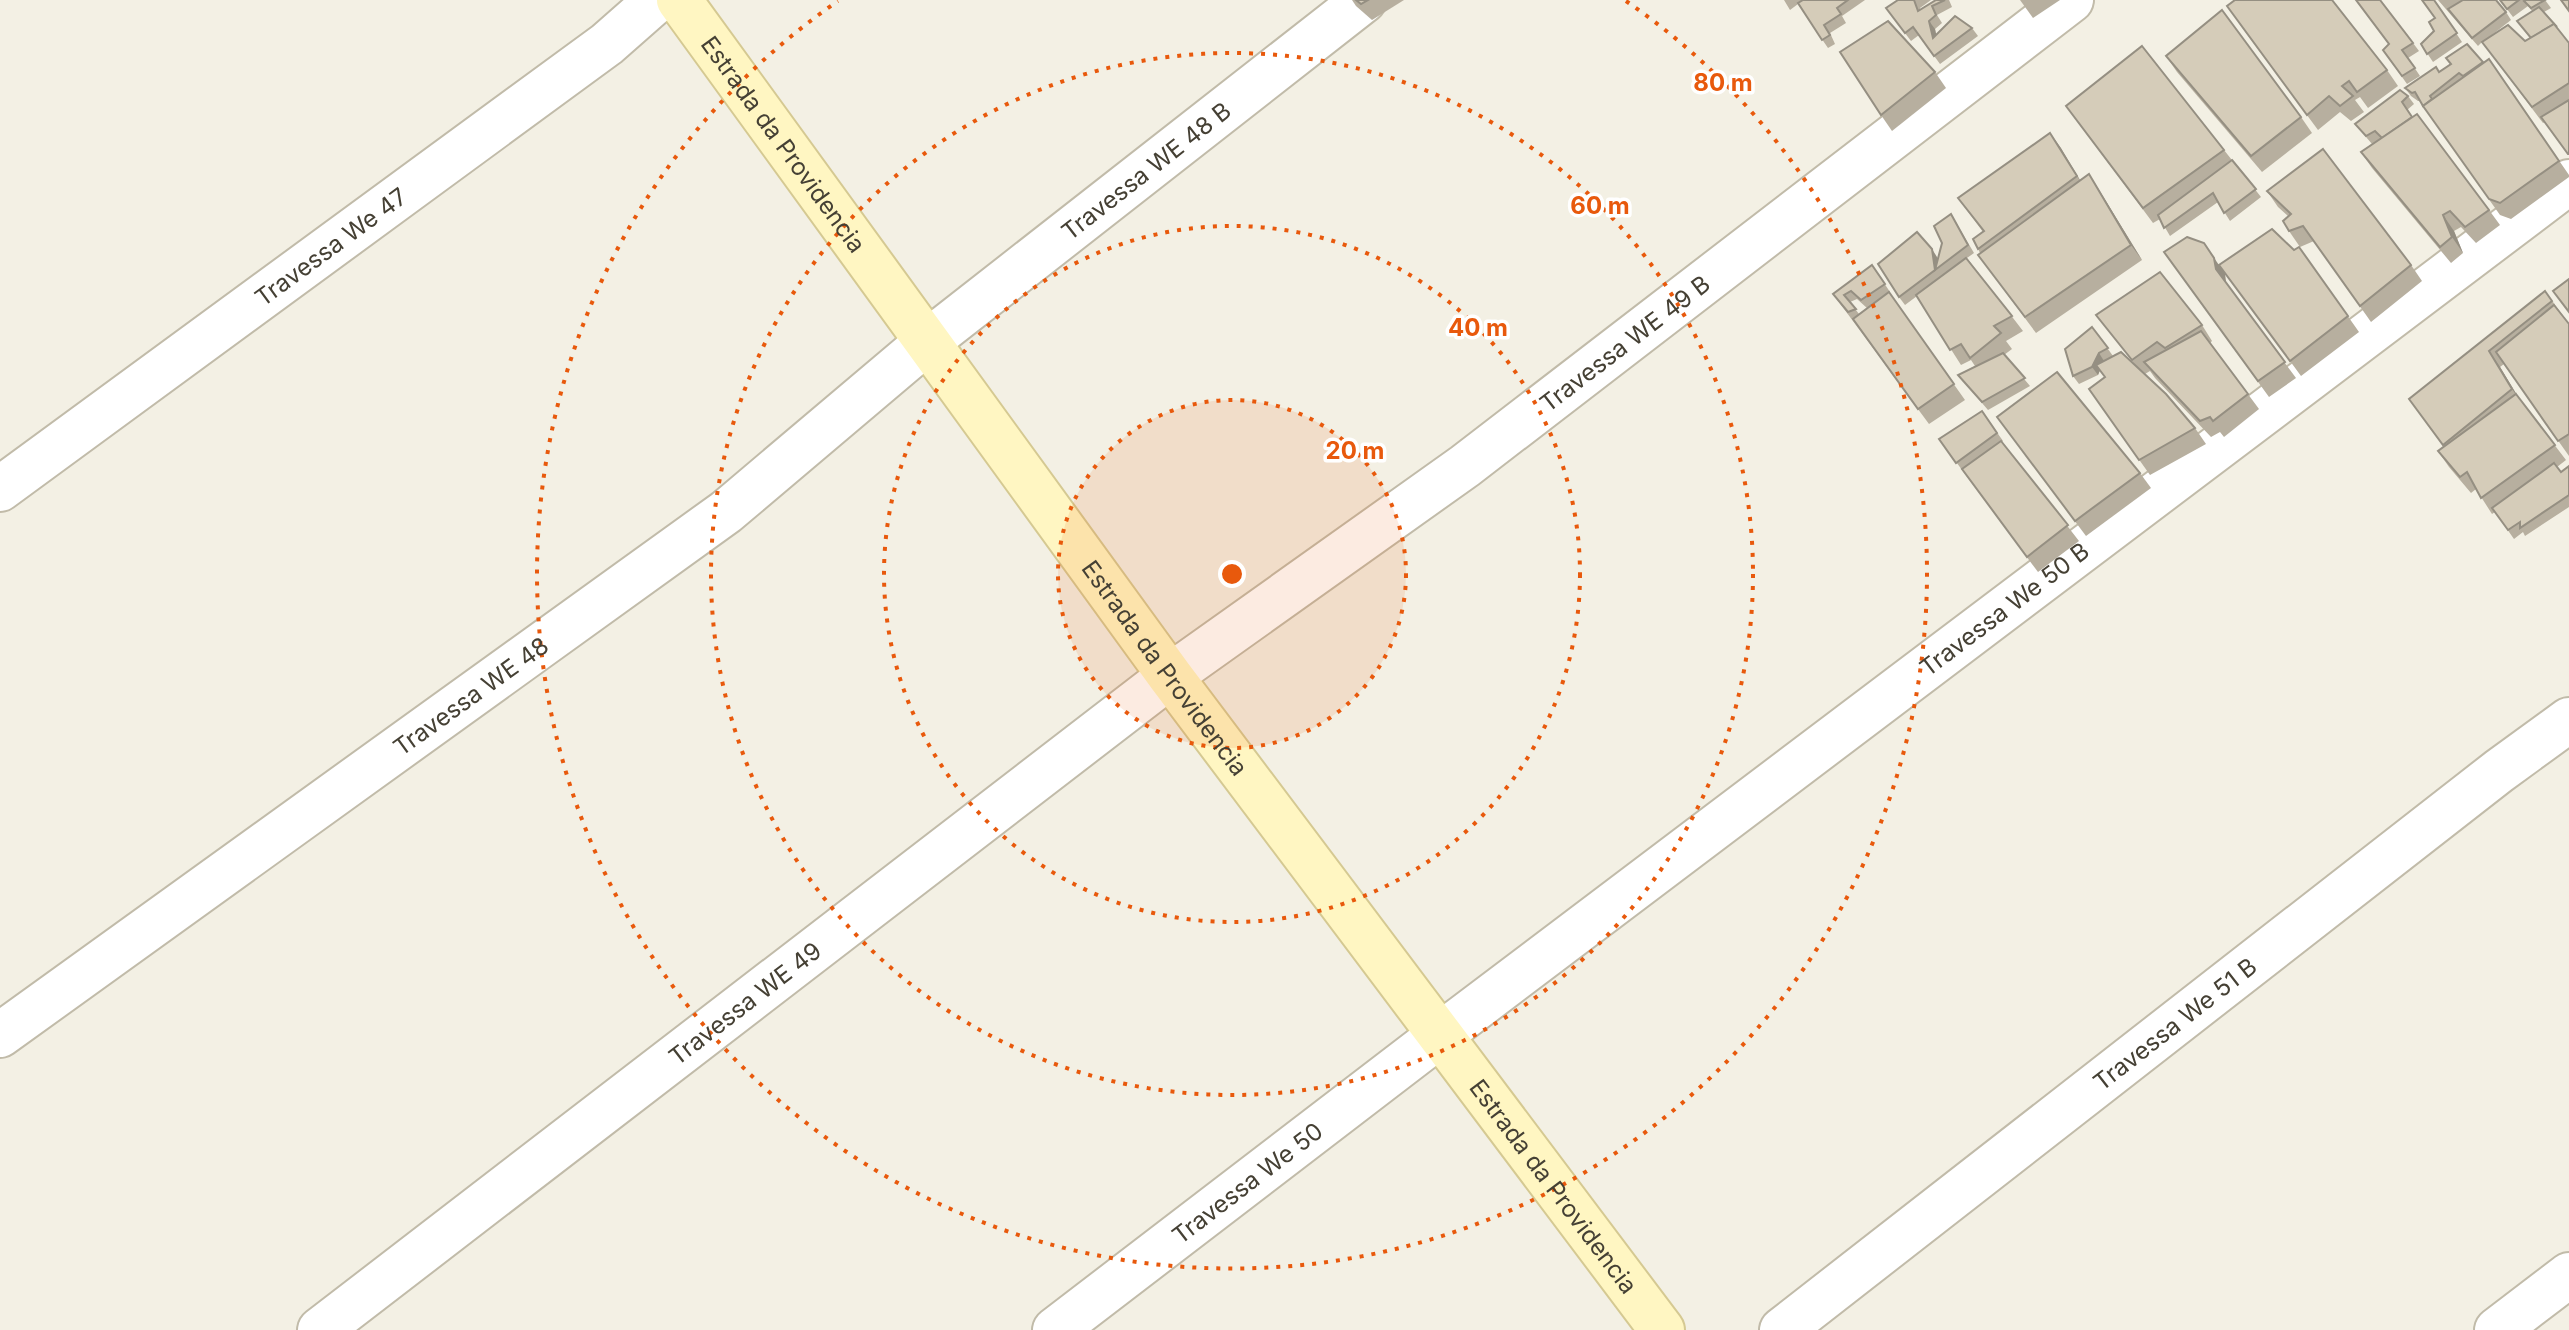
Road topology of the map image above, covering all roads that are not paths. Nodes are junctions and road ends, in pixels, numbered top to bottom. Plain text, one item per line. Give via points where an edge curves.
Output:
1 (657, 0) edge
2 (679, 0) edge
3 (1364, 0) edge
4 (2071, 0) edge
5 (2569, 182) edge
6 (927, 342) junction
7 (0, 489) edge
8 (1170, 676) junction
9 (2569, 720) edge
10 (0, 1035) edge
11 (1440, 1035) junction
12 (2569, 1275) edge
13 (320, 1330) edge
14 (1055, 1330) edge
15 (1662, 1330) edge
16 (1782, 1330) edge
17 (2497, 1330) edge

1 - 7 street, Travessa We 47 via 607,44
2 - 6 main road, Estrada da Providencia
3 - 6 street, Travessa WE 48 B
4 - 8 street, Travessa WE 49 B via 1465,466
5 - 11 street, Travessa We 50 B
6 - 8 main road, Estrada da Providencia
6 - 10 street, Travessa WE 48 via 726,512
8 - 11 main road, Estrada da Providencia
8 - 13 street, Travessa WE 49
9 - 16 street, Travessa We 51 B
11 - 14 street, Travessa We 50
11 - 15 main road, Estrada da Providencia
12 - 17 street

